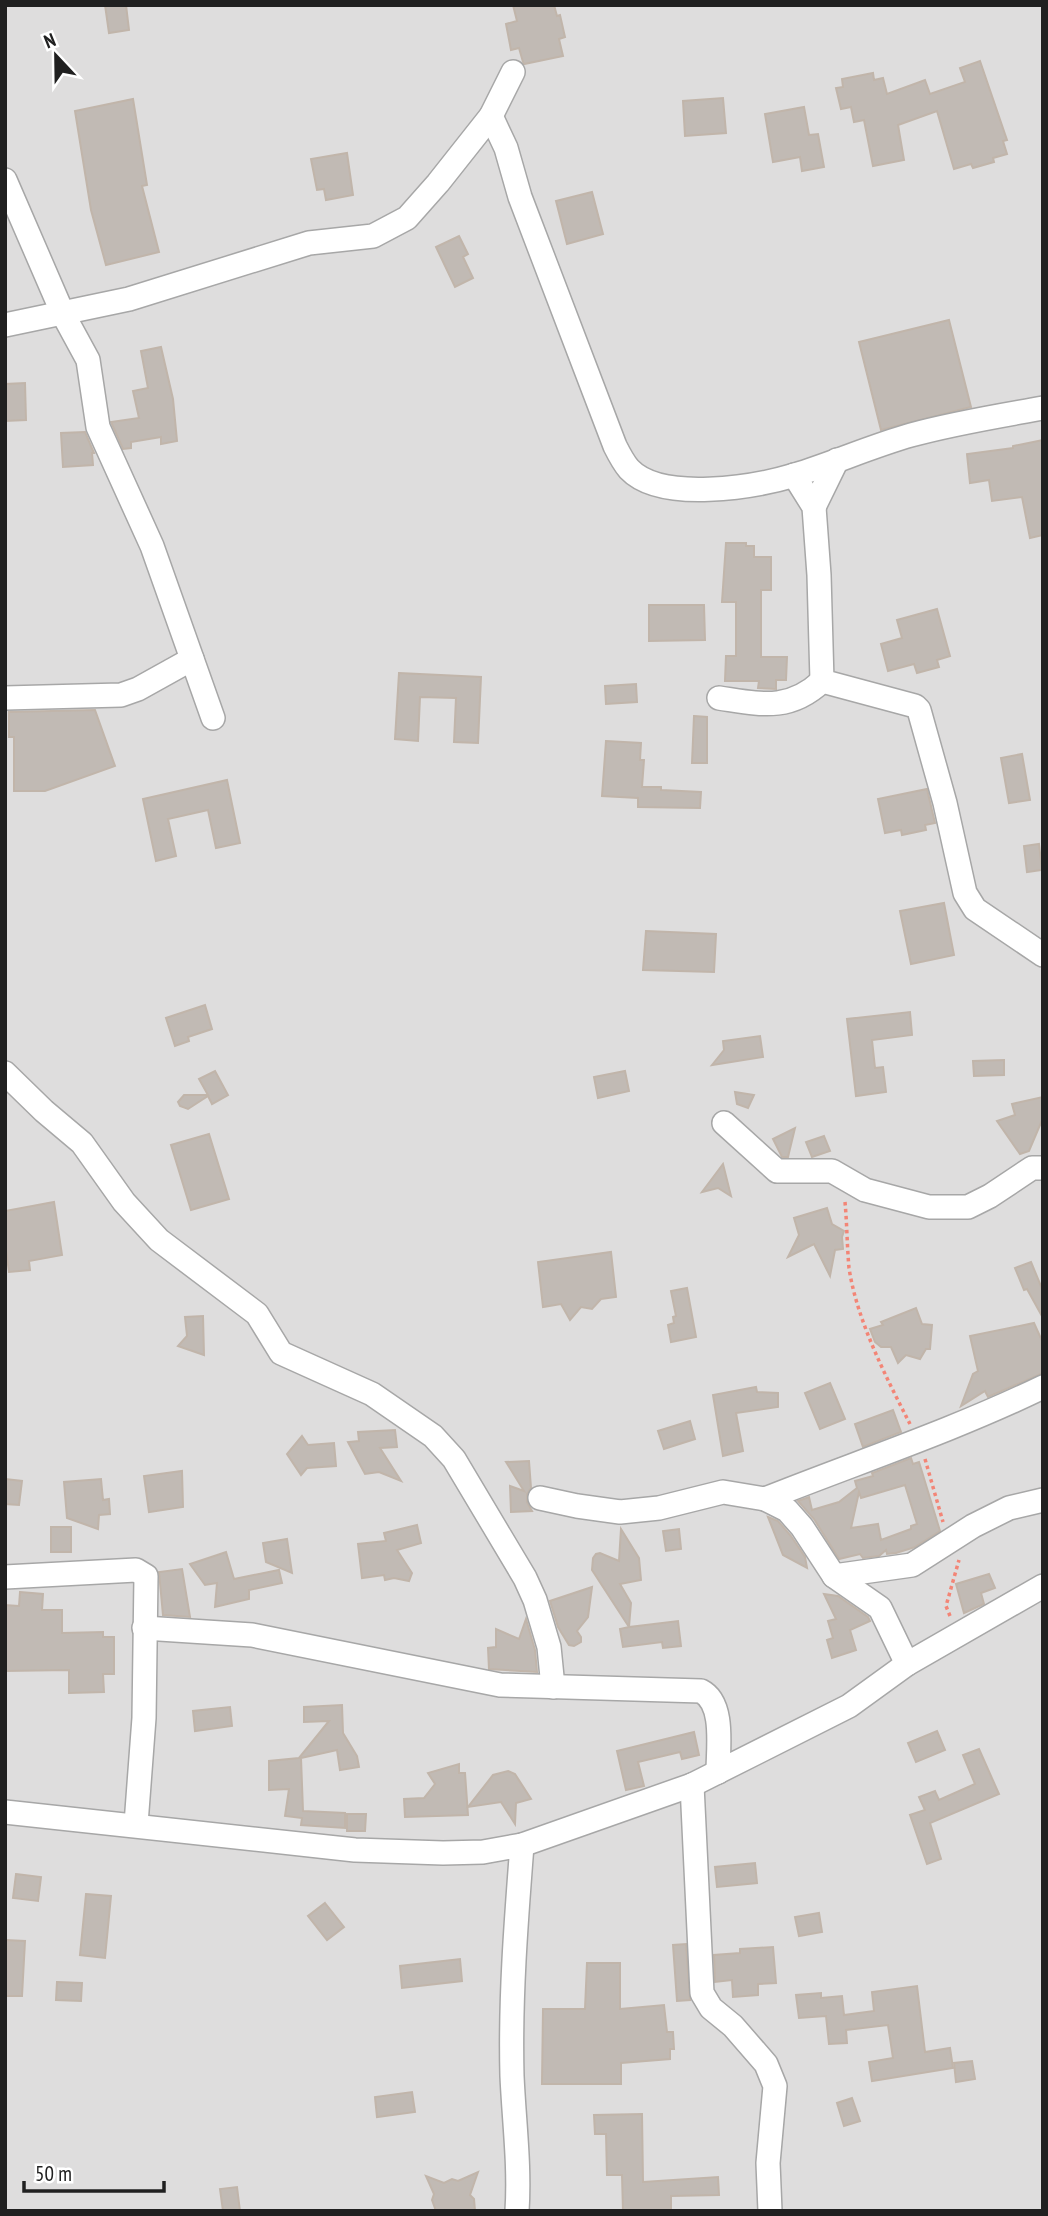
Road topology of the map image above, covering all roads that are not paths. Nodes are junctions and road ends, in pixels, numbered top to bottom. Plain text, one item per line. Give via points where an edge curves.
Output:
1 (513, 72) dead end
2 (491, 116) junction
3 (5, 180) edge
4 (63, 314) junction
5 (5, 325) edge
6 (1043, 408) edge
7 (837, 460) junction
8 (794, 475) junction
9 (814, 507) junction
10 (192, 659) junction
11 (822, 681) junction
12 (5, 698) edge
13 (719, 698) dead end
14 (213, 718) dead end
15 (1043, 955) edge
16 (5, 1073) edge
17 (724, 1123) dead end
18 (1043, 1168) edge
19 (1043, 1387) edge
20 (540, 1498) dead end
21 (765, 1499) junction
22 (1043, 1500) edge
23 (834, 1576) junction
24 (5, 1577) edge
25 (1043, 1586) edge
26 (144, 1628) junction
27 (907, 1664) junction
28 (553, 1687) junction
29 (718, 1772) junction
30 (692, 1785) junction
31 (5, 1812) edge
32 (136, 1824) junction
33 (522, 1845) junction
34 (517, 2211) edge
35 (770, 2211) edge

1 - 2 street
2 - 4 street via 407,218 373,236 309,243 128,299
2 - 8 street via 615,446 630,470 659,485 689,488 738,486
3 - 4 street
4 - 5 street
4 - 10 street via 88,360 98,427 152,546
6 - 7 street via 920,433
7 - 8 street
7 - 9 street
8 - 9 street
9 - 11 street
10 - 12 street via 121,695
10 - 14 street
11 - 13 street via 786,703 763,705
11 - 15 street via 919,710 965,893 975,909
16 - 28 street via 82,1143 124,1202 159,1240 257,1314 281,1353 372,1394 433,1436 454,1459 535,1600 549,1647
17 - 18 street via 777,1171 825,1170 865,1190 929,1207 968,1207 1032,1168
19 - 21 street
20 - 21 street via 620,1512 659,1508 723,1492
21 - 23 street via 787,1510
22 - 23 street via 1009,1507 912,1565
23 - 27 street via 880,1608
24 - 26 street via 136,1570 146,1576
25 - 27 street
26 - 28 street via 252,1635 499,1685
26 - 32 street via 144,1718
27 - 29 street via 849,1706
28 - 29 street via 701,1691 709,1695 717,1712
29 - 30 street
30 - 33 street
30 - 35 street via 702,1993 766,2064 775,2086 768,2163
31 - 32 street
32 - 33 street via 389,1852 483,1852
33 - 34 street via 513,1962

